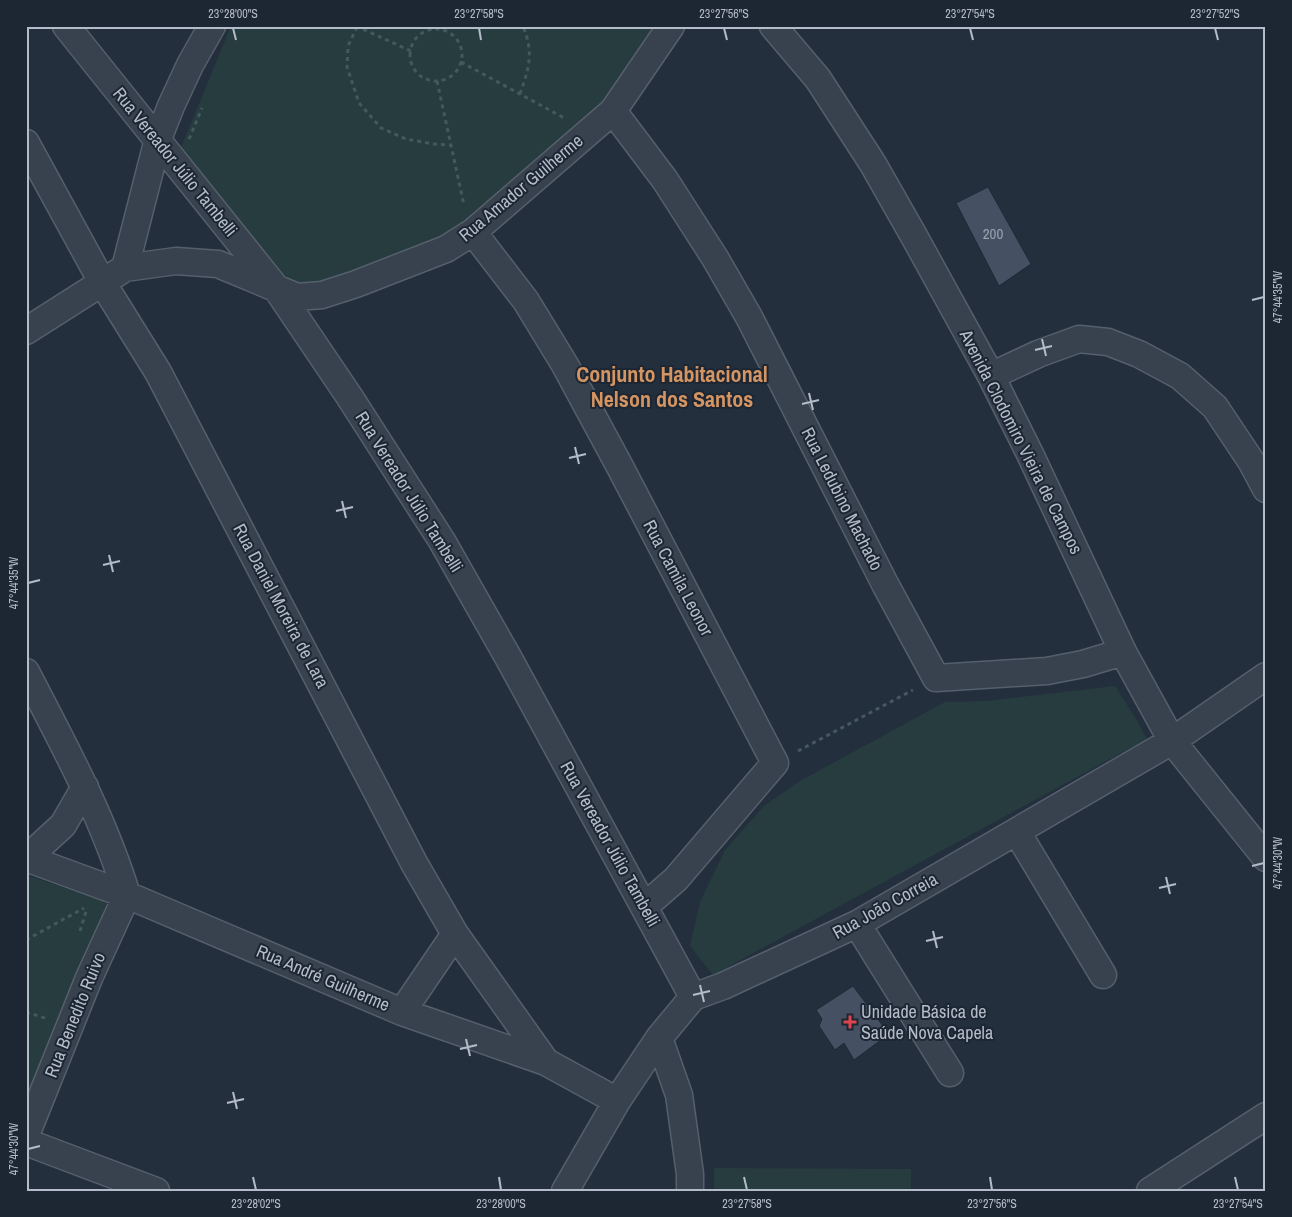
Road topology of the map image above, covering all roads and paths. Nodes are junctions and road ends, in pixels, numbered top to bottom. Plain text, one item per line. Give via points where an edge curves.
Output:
1 (66, 26) edge
2 (212, 26) edge
3 (524, 26) edge
4 (671, 26) edge
5 (773, 26) edge
6 (356, 27) edge
7 (434, 28) edge
8 (411, 51) junction
9 (461, 62) junction
10 (437, 81) junction
11 (520, 94) junction
12 (203, 104) dead end
13 (613, 111) junction
14 (569, 120) dead end
15 (158, 139) junction
16 (26, 143) edge
17 (451, 146) junction
18 (186, 147) dead end
19 (469, 221) junction
20 (125, 268) junction
21 (102, 282) junction
22 (276, 288) junction
23 (26, 331) edge
24 (991, 376) junction
25 (1266, 489) edge
26 (1123, 652) junction
27 (26, 672) edge
28 (1266, 676) edge
29 (936, 678) junction
30 (1172, 740) junction
31 (775, 763) junction
32 (85, 787) junction
33 (1017, 832) junction
34 (27, 858) edge
35 (1266, 858) edge
36 (127, 895) junction
37 (78, 903) dead end
38 (644, 906) junction
39 (857, 924) junction
40 (455, 934) junction
41 (26, 940) edge
42 (1103, 975) dead end
43 (693, 997) junction
44 (402, 1012) junction
45 (659, 1038) junction
46 (546, 1062) junction
47 (950, 1073) dead end
48 (617, 1101) junction
49 (1266, 1116) edge
50 (26, 1135) edge
51 (26, 1142) edge
52 (156, 1191) edge
53 (565, 1191) edge
54 (690, 1191) edge
55 (1150, 1191) edge

1 - 15 street, Rua Vereador Júlio Tambelli
2 - 15 street via 190,65
3 - 11 path via 529,40 529,69
4 - 13 street, Rua Amador Guilherme
5 - 24 street, Avenida Clodomiro Vieira de Campos via 818,79 873,164
6 - 8 path
6 - 17 path via 348,46 347,67 358,103 381,128 406,139
7 - 8 path via 416,39
7 - 9 path via 455,36 462,52
8 - 10 path via 415,71
9 - 10 path via 452,76
9 - 11 path
10 - 17 path
11 - 14 path
12 - 18 path
13 - 19 street, Rua Amador Guilherme
13 - 29 street, Rua Ledubino Machado via 665,180 725,275
15 - 20 street
15 - 22 street, Rua Vereador Júlio Tambelli
16 - 21 street, Rua Daniel Moreira de Lara
17 - 19 path
19 - 22 street, Rua Amador Guilherme via 446,249 423,260 322,295 296,297
19 - 31 street, Rua Camila Leonor via 565,365
20 - 21 street, Rua Amador Guilherme
20 - 22 street, Rua Amador Guilherme via 176,261 218,264
21 - 23 street, Rua Amador Guilherme
21 - 40 street, Rua Daniel Moreira de Lara via 158,372 414,863
22 - 38 street, Rua Vereador Júlio Tambelli via 442,541
24 - 25 street via 1079,339 1108,342 1139,354 1180,376 1215,407 1251,460
24 - 26 street, Avenida Clodomiro Vieira de Campos
26 - 29 street via 1047,671
26 - 30 street, Avenida Clodomiro Vieira de Campos
27 - 32 street
28 - 30 street, Rua João Correia
29 - 31 path
30 - 33 street, Rua João Correia
30 - 35 street, Avenida Clodomiro Vieira de Campos
31 - 38 street via 676,879
32 - 34 street via 63,825
32 - 36 street via 103,826
33 - 39 street, Rua João Correia
33 - 42 street
34 - 36 street, Rua André Guilherme
36 - 44 street, Rua André Guilherme
36 - 50 street, Rua Benedito Ruivo via 88,978
37 - 41 path via 87,906
38 - 43 street, Rua Vereador Júlio Tambelli
39 - 43 street, Rua João Correia via 724,986
39 - 47 street
40 - 44 street
40 - 46 street, Rua Daniel Moreira de Lara
43 - 45 street
44 - 46 street, Rua André Guilherme
45 - 48 street
45 - 54 street via 679,1095
46 - 48 street, Rua André Guilherme
48 - 53 street
49 - 55 street
51 - 52 street

